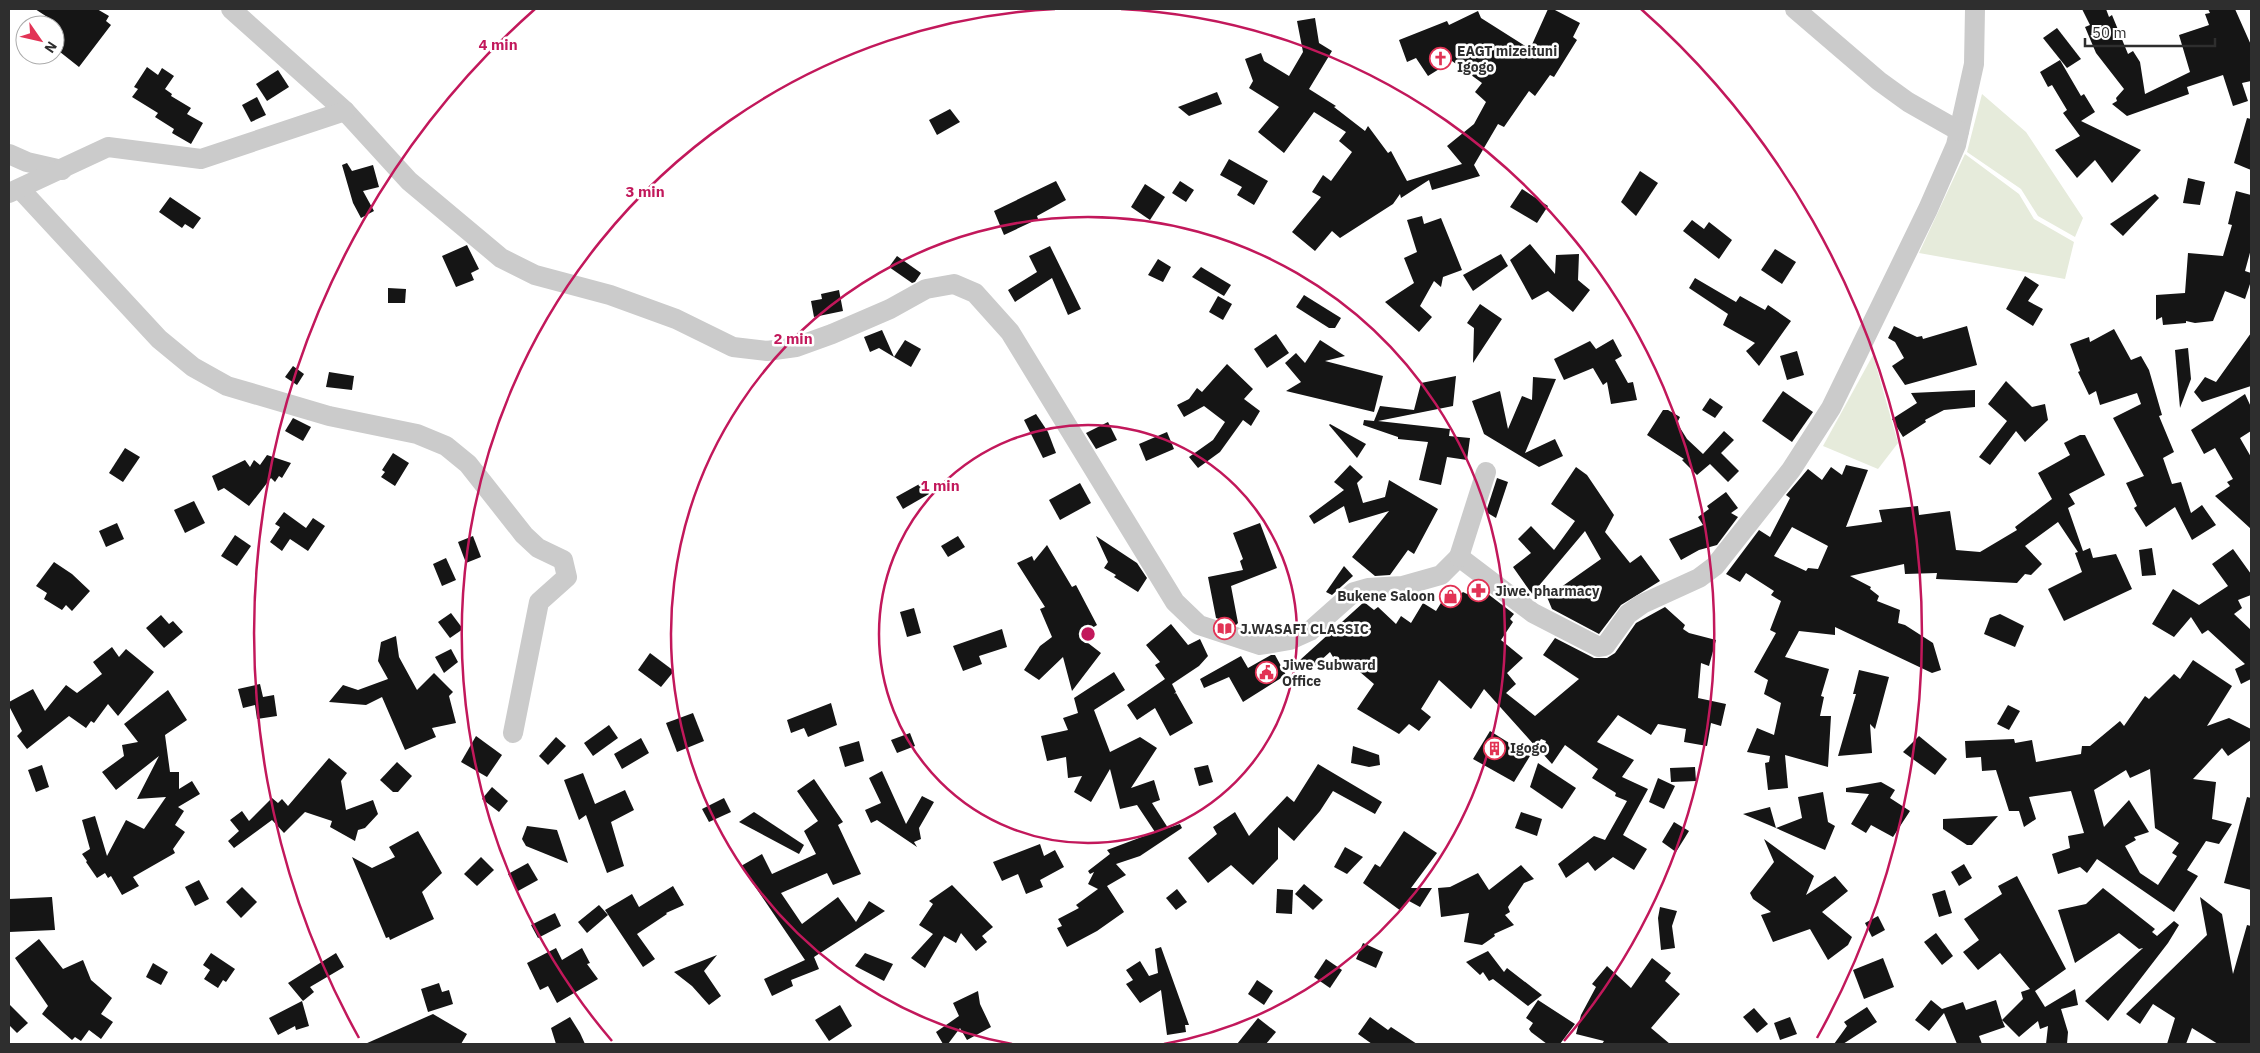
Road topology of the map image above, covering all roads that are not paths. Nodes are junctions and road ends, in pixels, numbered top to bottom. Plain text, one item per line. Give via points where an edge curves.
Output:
1 (231, 9) edge
2 (1795, 9) edge
3 (1974, 9) edge
4 (345, 111) junction
5 (1959, 131) junction
6 (9, 154) edge
7 (62, 170) junction
8 (14, 191) edge
9 (1486, 472) dead end
10 (1459, 557) junction
11 (512, 733) dead end

1 - 4 street
2 - 5 street via 1878,81
3 - 5 street via 1974,64
4 - 7 street via 201,159 108,147
4 - 10 street via 409,181 501,258 534,276 610,295 676,319 733,347 766,351 796,347 890,310 926,289 954,284 975,293 1010,332 1175,602 1199,625 1260,645 1290,640 1310,631 1354,592 1402,586 1441,575
5 - 10 street via 1928,209 1831,408 1791,470 1715,566 1699,578 1642,604 1628,614 1605,646 1599,647 1533,613
6 - 7 street
7 - 8 street
8 - 11 street via 140,320 187,363 235,388 329,416 417,434 446,446 468,464 524,536 538,548 563,560 566,578 540,602
9 - 10 street

